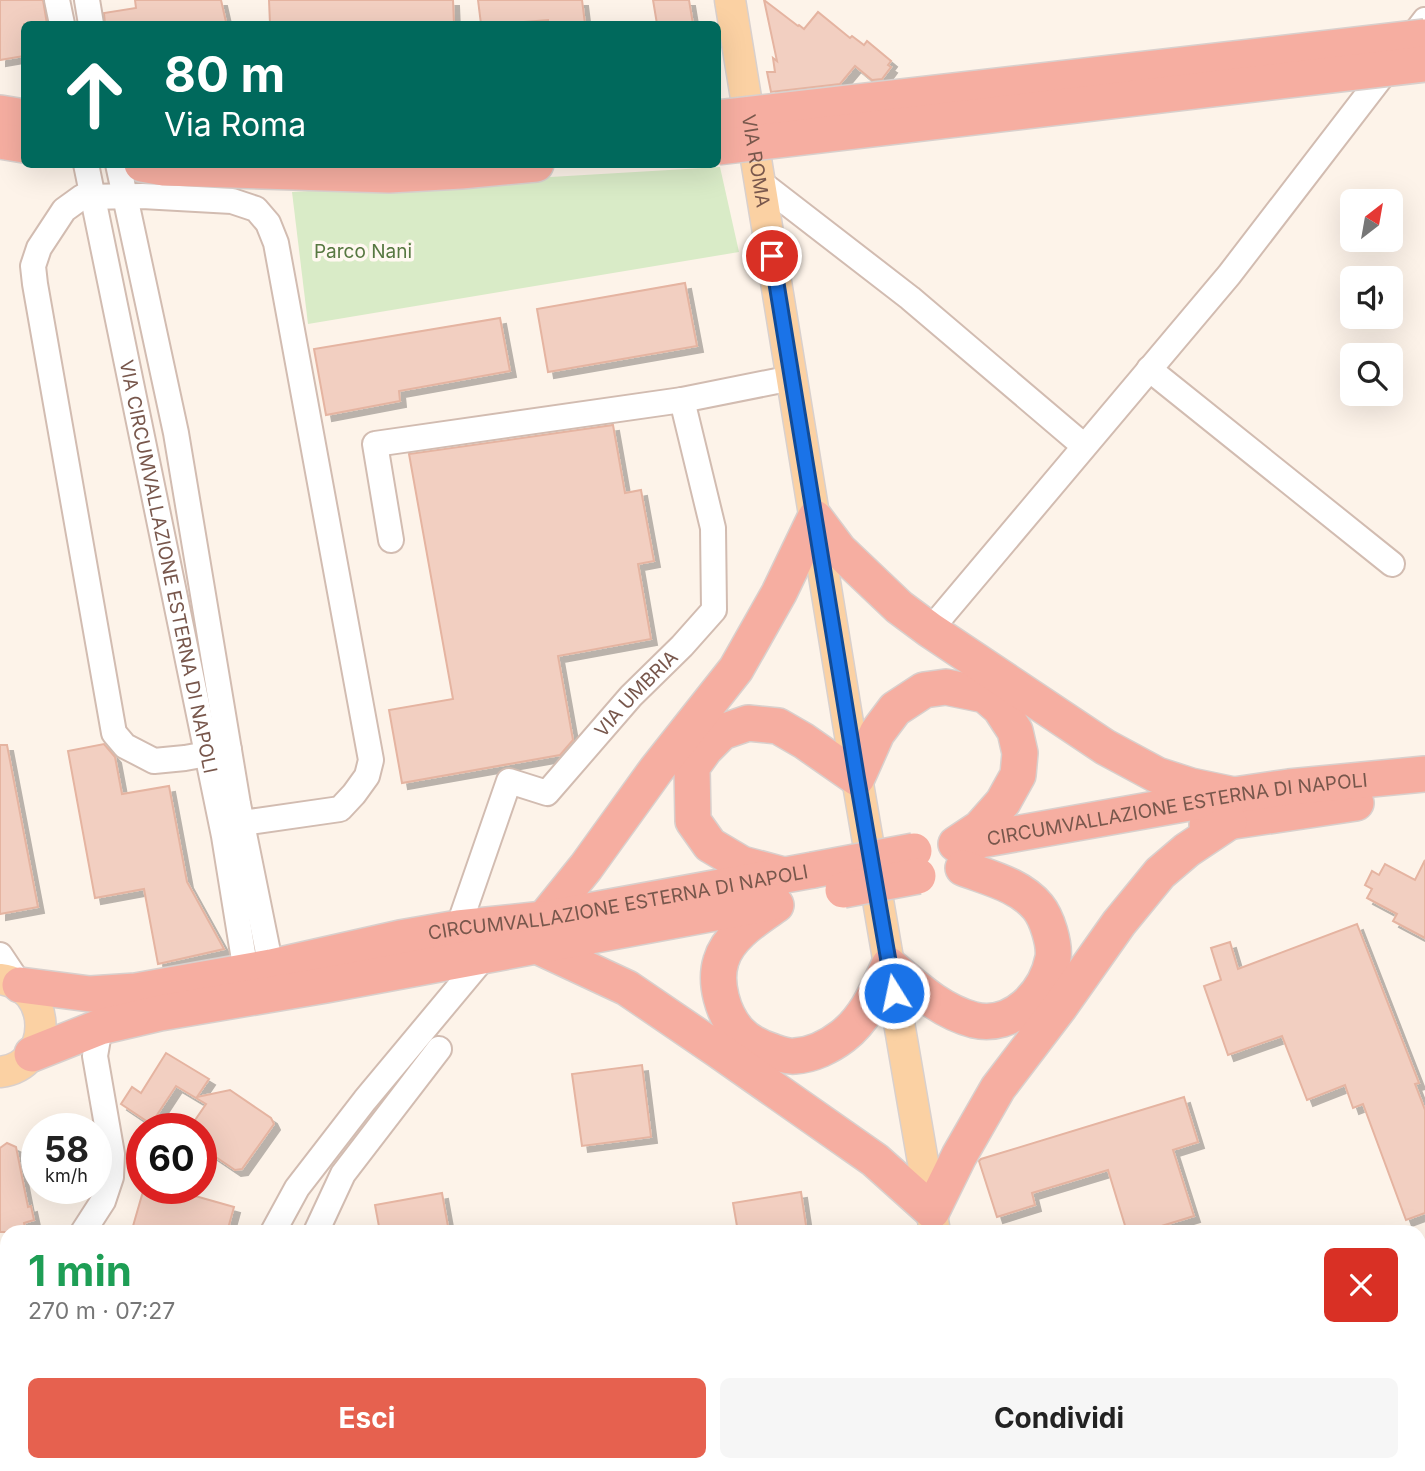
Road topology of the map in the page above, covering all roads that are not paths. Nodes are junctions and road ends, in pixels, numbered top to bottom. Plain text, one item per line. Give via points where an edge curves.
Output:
1 (57, 0) edge
2 (87, 0) edge
3 (730, 0) edge
4 (1425, 20) edge
5 (61, 21) edge
6 (90, 21) edge
7 (1425, 37) edge
8 (1425, 64) edge
9 (0, 113) edge
10 (21, 116) edge
11 (721, 118) edge
12 (0, 141) edge
13 (21, 144) edge
14 (721, 146) edge
15 (87, 168) edge
16 (119, 168) edge
17 (164, 168) edge
18 (493, 168) edge
19 (760, 182) junction
20 (91, 197) junction
21 (124, 197) junction
22 (1149, 369) junction
23 (792, 378) junction
24 (682, 400) junction
25 (1084, 446) junction
26 (815, 519) junction
27 (391, 540) dead end
28 (1392, 564) dead end
29 (930, 630) junction
30 (218, 752) junction
31 (1425, 774) edge
32 (857, 778) junction
33 (1425, 797) edge
34 (1231, 808) junction
35 (242, 823) junction
36 (960, 856) junction
37 (800, 885) junction
38 (458, 928) junction
39 (541, 932) junction
40 (0, 955) edge
41 (485, 956) junction
42 (889, 965) junction
43 (423, 967) junction
44 (258, 970) junction
45 (10, 982) edge
46 (442, 1007) junction
47 (100, 1027) junction
48 (439, 1049) dead end
49 (32, 1054) junction
50 (0, 1072) edge
51 (933, 1222) edge
52 (88, 1225) edge
53 (277, 1225) edge
54 (319, 1225) edge

1 - 5 street
2 - 6 street
3 - 19 main road, VIA ROMA
4 - 22 street via 1229,275
7 - 11 highway, bridge
8 - 14 highway, bridge
9 - 10 highway
12 - 13 highway
15 - 20 street, VIA CIRCUMVALLAZIONE ESTERNA DI NAPOLI
16 - 21 street, VIA CIRCUMVALLAZIONE ESTERNA DI NAPOLI
17 - 18 highway via 389,174
19 - 23 main road, VIA ROMA
19 - 25 street via 909,298
20 - 21 street
20 - 30 street, VIA CIRCUMVALLAZIONE ESTERNA DI NAPOLI
20 - 30 street via 82,197 64,210 39,248 33,267 114,733 125,746 154,761
21 - 30 street, VIA CIRCUMVALLAZIONE ESTERNA DI NAPOLI via 176,433
21 - 35 street via 232,201 256,209 276,243 371,760 368,776 340,809
22 - 25 street
22 - 28 street
23 - 24 street
23 - 26 main road, VIA ROMA
24 - 27 street via 375,444
24 - 38 street, VIA UMBRIA via 713,528 714,610 547,793 509,781
25 - 29 street
26 - 29 highway via 839,550
26 - 32 main road, VIA ROMA
26 - 39 highway via 736,669 656,770
29 - 34 highway via 1105,747
30 - 35 street, VIA CIRCUMVALLAZIONE ESTERNA DI NAPOLI
30 - 44 street, VIA CIRCUMVALLAZIONE ESTERNA DI NAPOLI via 224,836
31 - 34 highway, CIRCUMVALLAZIONE ESTERNA DI NAPOLI via 1289,787
32 - 36 highway via 877,733 895,709 935,688 985,695 1015,731 1020,752 1018,775 1003,802
32 - 37 highway via 778,726 748,723 722,732 692,767 693,821 710,845 742,864
32 - 42 main road, VIA ROMA
33 - 34 highway, CIRCUMVALLAZIONE ESTERNA DI NAPOLI
34 - 36 highway, CIRCUMVALLAZIONE ESTERNA DI NAPOLI
34 - 51 highway via 1160,873 998,1088 958,1156
35 - 44 street, VIA CIRCUMVALLAZIONE ESTERNA DI NAPOLI
36 - 37 highway, CIRCUMVALLAZIONE ESTERNA DI NAPOLI, bridge
36 - 42 highway via 1021,891 1039,908 1049,929 1053,956 1036,997 998,1021 977,1021 931,1000
37 - 39 highway, CIRCUMVALLAZIONE ESTERNA DI NAPOLI
37 - 42 highway via 731,942 720,961 719,986 726,1012 738,1031 761,1048 793,1057 823,1049 845,1035 867,1011
38 - 39 highway, CIRCUMVALLAZIONE ESTERNA DI NAPOLI
38 - 44 highway, CIRCUMVALLAZIONE ESTERNA DI NAPOLI
39 - 41 highway, CIRCUMVALLAZIONE ESTERNA DI NAPOLI
39 - 51 highway via 875,1160
40 - 45 street
41 - 43 highway, CIRCUMVALLAZIONE ESTERNA DI NAPOLI
41 - 46 street
42 - 51 main road, VIA ROMA
43 - 46 street
43 - 47 highway, CIRCUMVALLAZIONE ESTERNA DI NAPOLI
44 - 45 highway, CIRCUMVALLAZIONE ESTERNA DI NAPOLI via 113,993
45 - 49 main road via 32,996 39,1010 42,1025
46 - 53 street via 297,1188
47 - 49 highway, CIRCUMVALLAZIONE ESTERNA DI NAPOLI
47 - 52 street via 95,1056 112,1154 111,1177
48 - 54 street via 343,1174
49 - 50 main road via 21,1065

